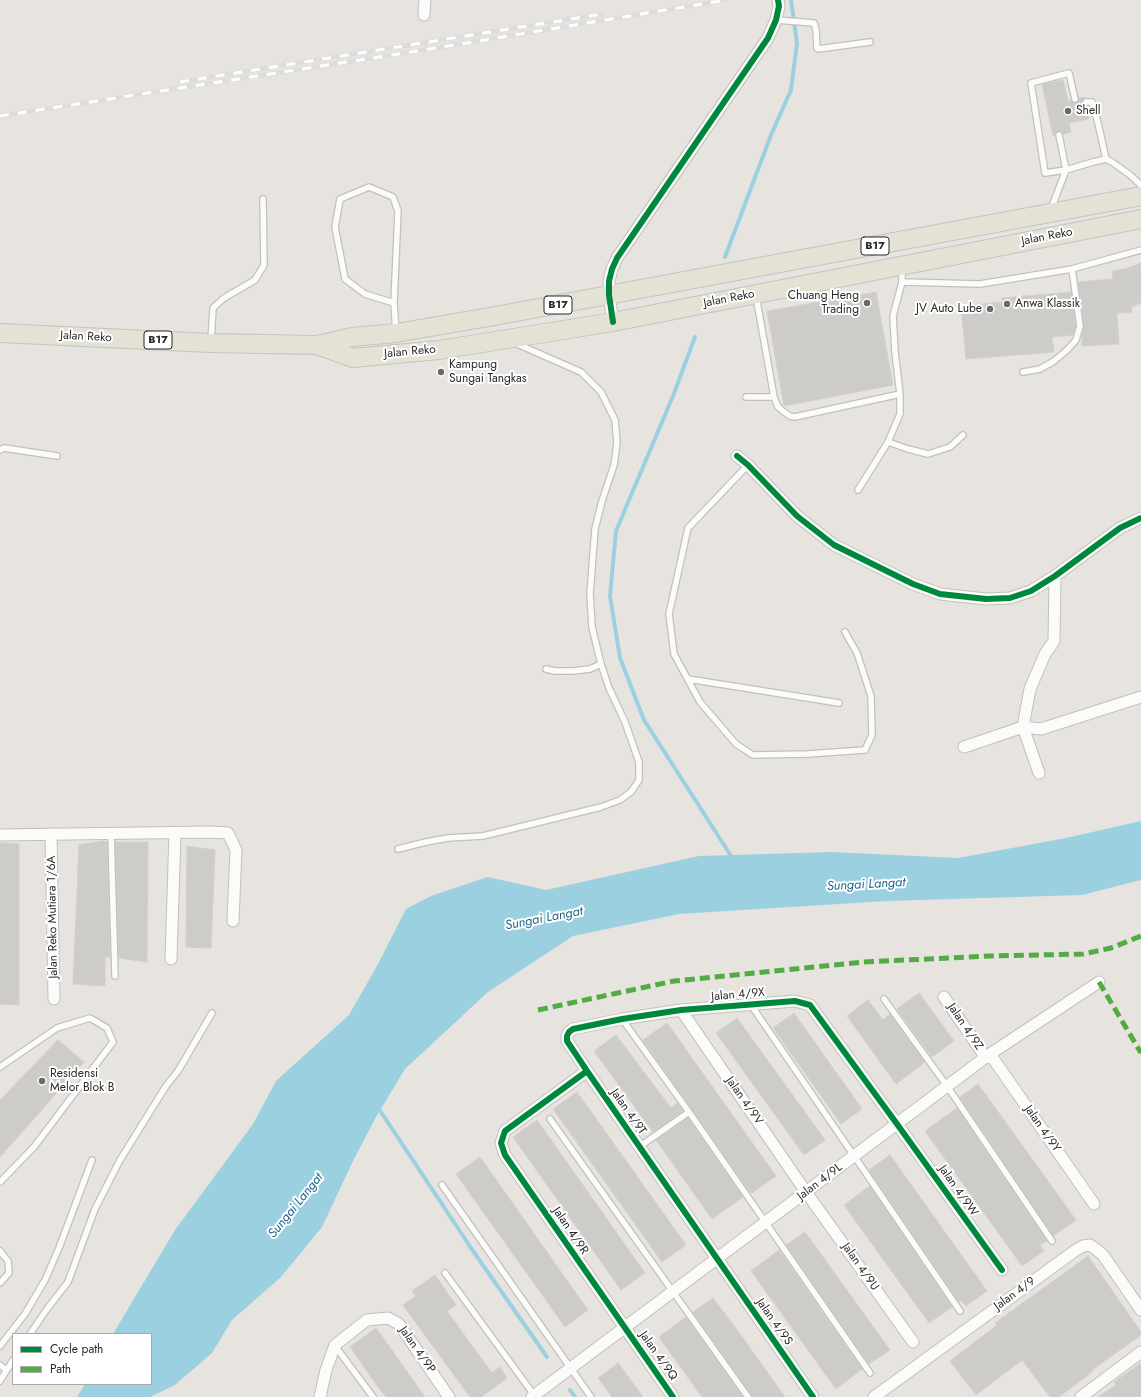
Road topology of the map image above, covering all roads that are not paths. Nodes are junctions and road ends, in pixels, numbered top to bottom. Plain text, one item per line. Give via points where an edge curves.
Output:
1 (425, 0) edge
2 (778, 0) edge
3 (424, 15) dead end
4 (781, 21) junction
5 (870, 42) dead end
6 (1075, 100) dead end
7 (1086, 102) dead end
8 (1059, 135) dead end
9 (1106, 159) junction
10 (1066, 170) junction
11 (1141, 185) edge
12 (1141, 196) edge
13 (262, 199) dead end
14 (1046, 213) junction
15 (1141, 219) edge
16 (1141, 250) edge
17 (1072, 269) junction
18 (902, 274) junction
19 (756, 294) junction
20 (609, 296) junction
21 (394, 303) junction
22 (613, 322) junction
23 (0, 333) edge
24 (396, 333) junction
25 (505, 339) junction
26 (210, 343) junction
27 (317, 345) junction
28 (1023, 372) dead end
29 (900, 394) junction
30 (746, 397) dead end
31 (774, 397) junction
32 (962, 435) dead end
33 (888, 442) junction
34 (0, 450) edge
35 (58, 456) dead end
36 (737, 456) dead end
37 (748, 465) junction
38 (858, 490) dead end
39 (1141, 518) edge
40 (1056, 576) junction
41 (845, 632) dead end
42 (601, 664) junction
43 (546, 669) dead end
44 (688, 679) junction
45 (1141, 697) edge
46 (839, 704) dead end
47 (1023, 727) junction
48 (964, 747) dead end
49 (1039, 773) dead end
50 (175, 833) junction
51 (51, 834) junction
52 (111, 834) junction
53 (0, 835) edge
54 (398, 849) dead end
55 (233, 921) dead end
56 (171, 959) dead end
57 (115, 976) dead end
58 (1099, 982) dead end
59 (944, 997) dead end
60 (54, 999) dead end
61 (884, 1000) dead end
62 (751, 1005) junction
63 (681, 1010) junction
64 (212, 1013) dead end
65 (622, 1020) junction
66 (988, 1056) junction
67 (0, 1066) edge
68 (587, 1072) junction
69 (947, 1086) junction
70 (689, 1112) junction
71 (550, 1119) dead end
72 (897, 1124) junction
73 (639, 1147) junction
74 (855, 1156) junction
75 (92, 1160) dead end
76 (0, 1182) edge
77 (442, 1186) dead end
78 (806, 1192) junction
79 (1094, 1204) dead end
80 (765, 1223) junction
81 (1052, 1241) dead end
82 (0, 1251) edge
83 (717, 1259) junction
84 (1002, 1270) dead end
85 (445, 1273) dead end
86 (0, 1282) edge
87 (673, 1292) junction
88 (1141, 1310) edge
89 (960, 1311) dead end
90 (624, 1328) junction
91 (31, 1333) edge
92 (914, 1342) dead end
93 (335, 1345) junction
94 (0, 1346) edge
95 (1141, 1352) edge
96 (12, 1361) edge
97 (0, 1366) edge
98 (570, 1369) junction
99 (6, 1370) junction
100 (870, 1373) dead end
101 (0, 1381) edge
102 (545, 1388) junction
103 (533, 1396) edge
104 (320, 1397) edge
105 (373, 1397) edge
106 (449, 1397) edge
107 (551, 1397) edge
108 (591, 1397) edge
109 (673, 1397) edge
110 (748, 1397) edge
111 (813, 1397) edge
112 (874, 1397) edge
113 (1081, 1397) edge

1 - 3 street
2 - 4 street
4 - 5 lane via 815,24 818,49
4 - 20 street via 617,258 609,281
6 - 10 lane via 1068,73 1031,83 1045,173
7 - 9 lane via 1092,102
8 - 10 lane
9 - 10 lane
9 - 11 lane
10 - 14 lane via 1052,209
12 - 14 main road, Jalan Reko / B17
13 - 26 lane via 264,266 255,280 224,298 213,308
14 - 20 main road, Jalan Reko / B17
15 - 18 main road, Jalan Reko / B17
16 - 17 lane
17 - 18 lane via 980,284
17 - 28 lane via 1080,326 1076,340 1054,361 1040,369
18 - 19 main road, Jalan Reko / B17
18 - 29 lane via 893,316 894,352
19 - 22 main road, Jalan Reko / B17
19 - 31 lane
20 - 22 street
20 - 24 main road, Jalan Reko / B17
21 - 21 lane via 398,211 392,197 369,187 340,199 335,227 345,279 365,294
21 - 24 lane
22 - 25 main road, Jalan Reko / B17
23 - 26 main road, Jalan Reko / B17
24 - 27 main road, Jalan Reko / B17 via 352,337
25 - 27 main road, Jalan Reko / B17 via 439,350 353,358
25 - 42 lane via 581,372 601,392 615,420 617,443 614,465 595,529 591,567 592,627
26 - 27 main road, Jalan Reko / B17
29 - 31 lane via 795,417 778,407
29 - 33 lane via 900,414
30 - 31 lane
32 - 33 lane via 950,447 928,454
33 - 38 lane
34 - 35 lane via 4,448
36 - 37 street
37 - 40 street via 797,516 834,545 913,584 940,594 986,599 1010,598 1031,591
37 - 44 lane via 688,528 668,614 674,654
39 - 40 street via 1120,528
40 - 47 street via 1054,641 1045,654 1030,689
41 - 44 lane via 857,653 871,696 872,735 865,750 753,755 736,744 700,702
42 - 43 lane via 573,672
42 - 54 lane via 638,762 639,780 631,792 620,800 601,807 482,836 448,838
44 - 46 lane
45 - 47 street via 1041,729
47 - 48 street
47 - 49 street
50 - 52 street
50 - 55 street via 228,833 236,850
50 - 56 street
51 - 52 street
51 - 53 street
51 - 60 street, Jalan Reko Mutiara 1/6A
52 - 57 lane
58 - 66 street, Jalan 4/9L
59 - 66 street, Jalan 4/9Z
61 - 69 lane
62 - 63 street, Jalan 4/9X
62 - 72 street, Jalan 4/9X via 795,1001 810,1005
62 - 74 lane
63 - 65 street, Jalan 4/9X
63 - 78 street, Jalan 4/9V
64 - 91 lane via 120,1160 95,1210 68,1282
65 - 68 street, Jalan 4/9X via 573,1029 569,1032 567,1041
65 - 70 lane
66 - 69 street, Jalan 4/9L
66 - 79 street, Jalan 4/9Y
67 - 76 lane via 57,1028 90,1018 107,1028 113,1042 34,1147
68 - 73 street, Jalan 4/9T
68 - 90 street, Jalan 4/9R via 505,1131 501,1144 505,1155
69 - 72 street, Jalan 4/9L
69 - 81 lane
70 - 73 lane
70 - 80 lane
71 - 87 lane
72 - 74 street, Jalan 4/9L
72 - 84 street, Jalan 4/9W
73 - 83 street, Jalan 4/9T
74 - 78 street, Jalan 4/9L
74 - 89 lane
75 - 94 lane via 45,1280
77 - 98 lane
78 - 80 street, Jalan 4/9L
78 - 92 street, Jalan 4/9U
80 - 83 street, Jalan 4/9L
80 - 100 lane
82 - 86 lane via 8,1261 9,1273
83 - 87 street, Jalan 4/9L
83 - 111 street, Jalan 4/9S
85 - 103 lane
87 - 90 street, Jalan 4/9L
87 - 110 lane
88 - 112 street, Jalan 4/9 via 1103,1255 1090,1245 1083,1246
90 - 98 street, Jalan 4/9L
90 - 109 street, Jalan 4/9Q
93 - 104 street
93 - 105 lane
93 - 106 street, Jalan 4/9P via 367,1320 388,1318 399,1324
95 - 113 street
96 - 99 lane
97 - 99 lane
98 - 102 street, Jalan 4/9L
98 - 108 lane
99 - 101 lane
102 - 103 street, Jalan 4/9L
102 - 107 street

